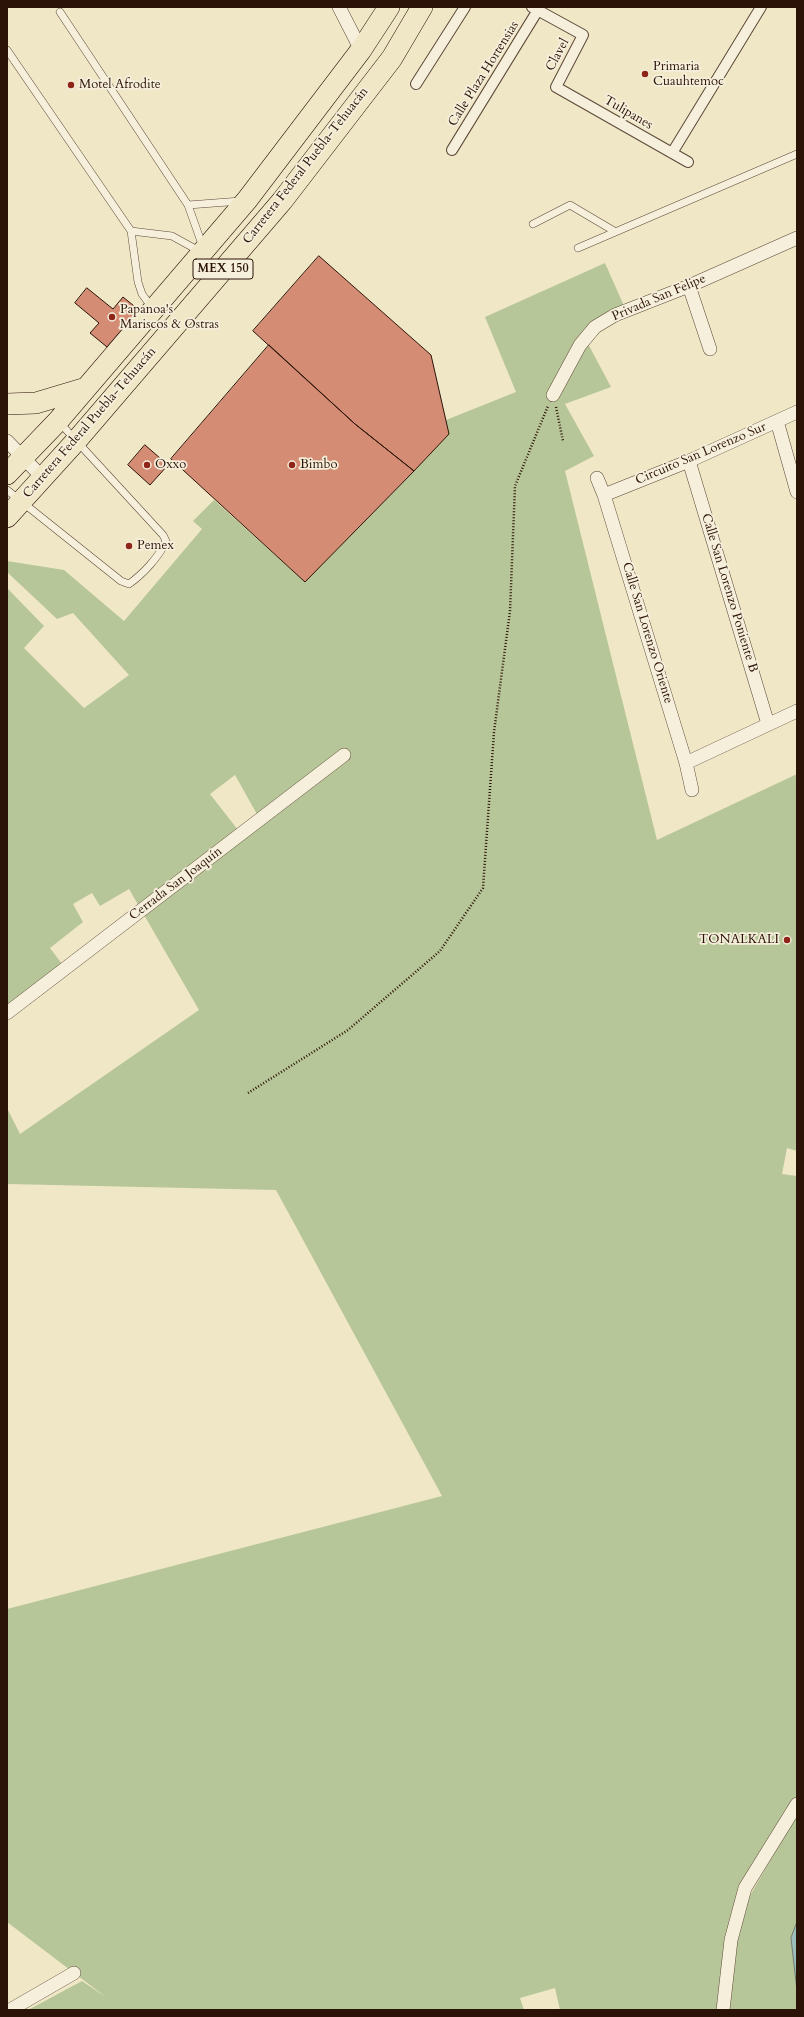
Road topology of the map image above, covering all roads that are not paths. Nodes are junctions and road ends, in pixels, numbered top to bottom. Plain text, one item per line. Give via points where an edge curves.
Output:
1 (339, 7) edge
2 (389, 7) edge
3 (422, 7) edge
4 (465, 7) edge
5 (761, 7) edge
6 (535, 9) edge
7 (60, 12) dead end
8 (7, 50) edge
9 (361, 50) junction
10 (416, 84) dead end
11 (556, 87) joint
12 (452, 150) dead end
13 (672, 153) junction
14 (797, 154) edge
15 (688, 162) dead end
16 (247, 200) junction
17 (188, 205) junction
18 (533, 224) dead end
19 (131, 231) junction
20 (614, 232) junction
21 (797, 238) edge
22 (578, 248) dead end
23 (204, 252) junction
24 (689, 286) junction
25 (154, 310) junction
26 (710, 349) dead end
27 (86, 388) junction
28 (553, 395) road end
29 (7, 404) edge
30 (797, 412) edge
31 (58, 421) junction
32 (777, 421) junction
33 (7, 441) edge
34 (76, 441) junction
35 (22, 458) junction
36 (689, 461) junction
37 (7, 474) edge
38 (43, 478) junction
39 (597, 478) dead end
40 (797, 492) edge
41 (604, 495) junction
42 (12, 503) edge
43 (797, 711) edge
44 (768, 724) junction
45 (344, 755) dead end
46 (686, 763) junction
47 (692, 790) dead end
48 (7, 1013) edge
49 (797, 1804) edge
50 (74, 1973) dead end
51 (10, 2010) edge
52 (723, 2010) edge

1 - 9 street
2 - 9 main road, Carretera Federal Puebla-Tehuacán / MEX 150
3 - 34 main road, Carretera Federal Puebla-Tehuacán / MEX 150 via 392,58 282,201
4 - 10 street
5 - 13 street
6 - 11 street, Clavel via 583,35
6 - 12 street, Calle Plaza Hortensias
7 - 17 lane
8 - 19 lane
9 - 16 main road, Carretera Federal Puebla-Tehuacán / MEX 150
11 - 13 street, Tulipanes
13 - 15 street, Tulipanes
14 - 20 lane
16 - 17 lane
16 - 23 main road, Carretera Federal Puebla-Tehuacán / MEX 150
17 - 23 lane
18 - 20 lane via 570,206
19 - 23 lane via 172,236
19 - 25 lane via 138,282 142,294
20 - 22 lane
21 - 24 street, Privada San Felipe
23 - 25 main road, Carretera Federal Puebla-Tehuacán / MEX 150
24 - 26 street
24 - 28 street, Privada San Felipe via 614,315 595,327 580,345
25 - 27 main road, Carretera Federal Puebla-Tehuacán / MEX 150
27 - 29 main road via 36,403
27 - 31 main road, Carretera Federal Puebla-Tehuacán / MEX 150
30 - 32 street, Circuito San Lorenzo Sur
31 - 34 lane
31 - 35 main road, Carretera Federal Puebla-Tehuacán / MEX 150
32 - 36 street, Circuito San Lorenzo Sur
32 - 40 street
33 - 35 street
34 - 38 main road, Carretera Federal Puebla-Tehuacán / MEX 150
34 - 42 lane via 166,541 162,550 136,579 129,584 121,581
35 - 37 main road, Carretera Federal Puebla-Tehuacán / MEX 150
35 - 38 street
36 - 41 street, Circuito San Lorenzo Sur
36 - 44 street, Calle San Lorenzo Poniente B
38 - 42 main road, Carretera Federal Puebla-Tehuacán / MEX 150
39 - 41 street, Calle San Lorenzo Oriente
41 - 46 street, Calle San Lorenzo Oriente
43 - 44 street
44 - 46 street
45 - 48 street, Cerrada San Joaquín
46 - 47 street, Calle San Lorenzo Oriente
49 - 52 street via 746,1888 731,1940
50 - 51 street

